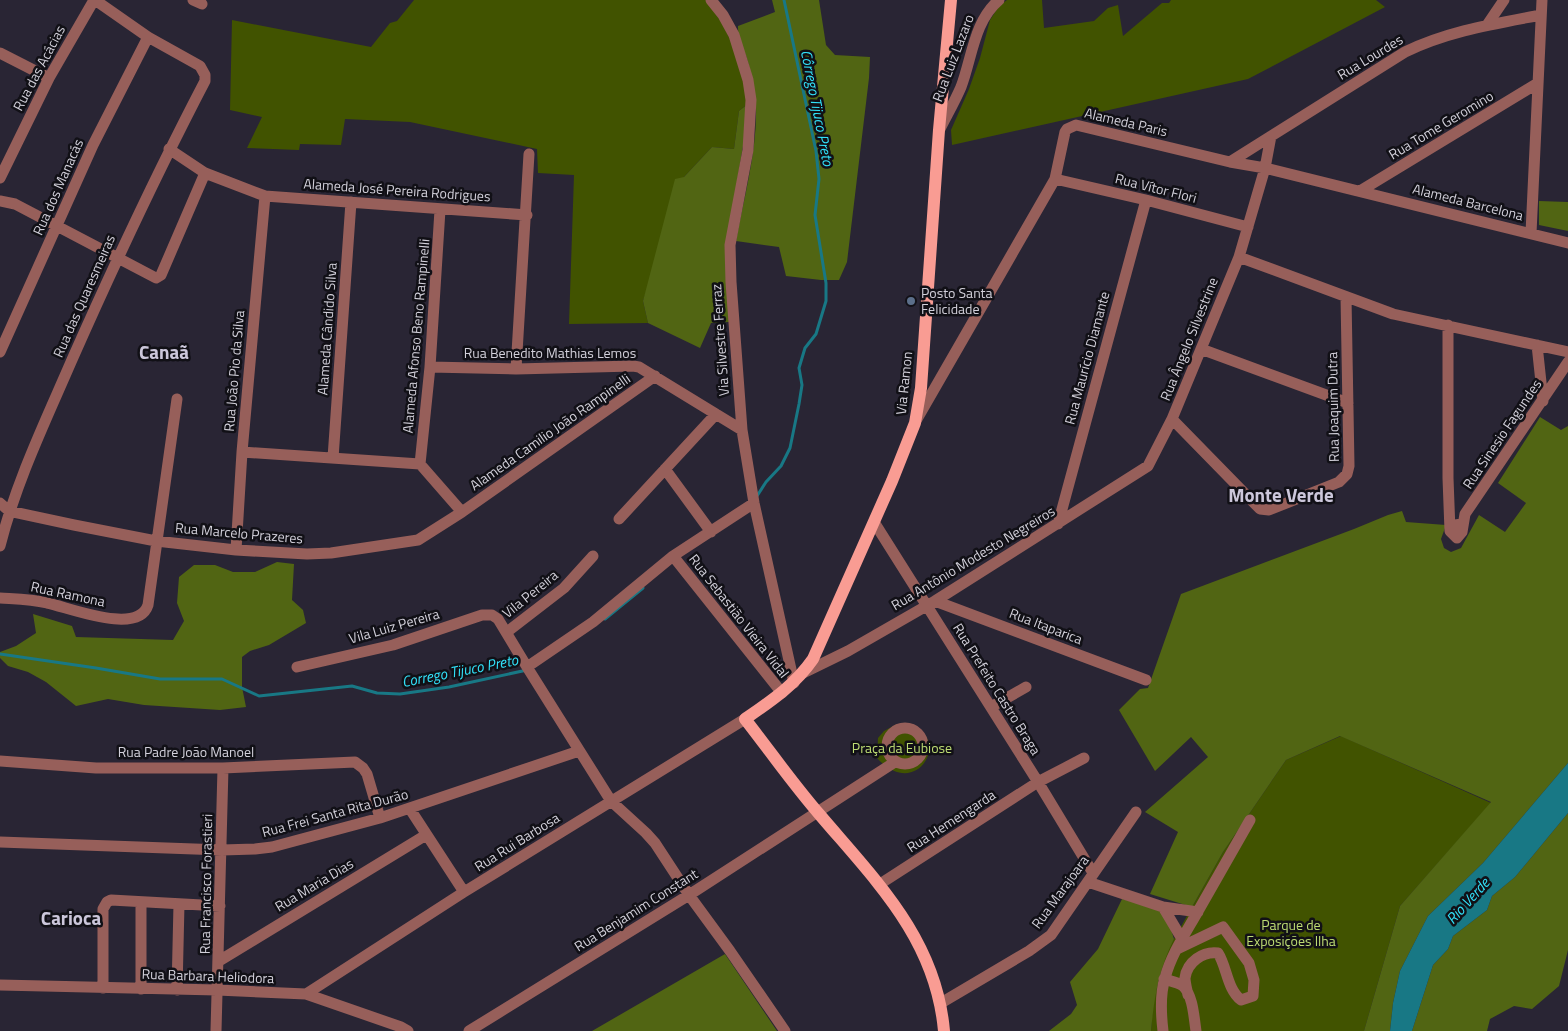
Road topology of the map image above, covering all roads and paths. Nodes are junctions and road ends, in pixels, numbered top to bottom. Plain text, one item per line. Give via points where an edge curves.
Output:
1 (95, 0) edge
2 (711, 0) edge
3 (951, 0) edge
4 (999, 0) edge
5 (1504, 0) edge
6 (1542, 0) edge
7 (1541, 15) junction
8 (1487, 25) junction
9 (148, 37) junction
10 (0, 53) edge
11 (49, 78) junction
12 (1538, 83) junction
13 (939, 130) junction
14 (1271, 136) junction
15 (169, 149) junction
16 (529, 154) dead end
17 (1230, 162) junction
18 (1265, 168) junction
19 (205, 173) junction
20 (0, 178) edge
21 (1055, 179) junction
22 (1360, 191) junction
23 (265, 196) junction
24 (1146, 200) junction
25 (0, 201) edge
26 (350, 202) junction
27 (440, 210) junction
28 (527, 214) junction
29 (57, 225) junction
30 (1248, 227) junction
31 (1531, 234) junction
32 (1568, 243) edge
33 (117, 257) junction
34 (1239, 257) junction
35 (1346, 297) junction
36 (1448, 324) junction
37 (1537, 345) junction
38 (1201, 349) junction
39 (0, 352) edge
40 (1568, 352) edge
41 (1568, 362) edge
42 (430, 367) junction
43 (516, 369) junction
44 (655, 376) junction
45 (176, 399) dead end
46 (1543, 401) junction
47 (1348, 403) junction
48 (716, 414) junction
49 (1172, 419) junction
50 (915, 423) junction
51 (742, 430) junction
52 (242, 452) junction
53 (333, 458) junction
54 (1152, 460) joint
55 (420, 464) junction
56 (665, 469) junction
57 (754, 503) junction
58 (4, 507) edge
59 (462, 512) junction
60 (618, 519) dead end
61 (874, 522) junction
62 (1058, 524) junction
63 (711, 532) junction
64 (156, 541) junction
65 (0, 546) edge
66 (236, 550) junction
67 (592, 556) dead end
68 (673, 556) junction
69 (0, 598) edge
70 (931, 603) junction
71 (506, 632) junction
72 (297, 666) dead end
73 (526, 667) junction
74 (803, 673) junction
75 (1146, 680) dead end
76 (794, 683) junction
77 (1026, 687) dead end
78 (782, 694) junction
79 (991, 707) junction
80 (745, 718) junction
81 (579, 752) junction
82 (1084, 758) dead end
83 (0, 761) edge
84 (895, 762) dead end
85 (223, 768) junction
86 (1038, 782) junction
87 (611, 801) junction
88 (410, 809) junction
89 (1136, 812) dead end
90 (818, 813) junction
91 (380, 818) junction
92 (1250, 820) dead end
93 (426, 835) junction
94 (0, 842) edge
95 (222, 850) junction
96 (1090, 878) junction
97 (880, 884) junction
98 (464, 892) junction
99 (689, 895) junction
100 (141, 902) junction
101 (179, 904) junction
102 (220, 906) junction
103 (1163, 907) junction
104 (1198, 912) junction
105 (1179, 944) junction
106 (219, 961) junction
107 (1164, 979) junction
108 (0, 986) edge
109 (104, 988) junction
110 (141, 989) junction
111 (177, 990) junction
112 (217, 990) junction
113 (306, 994) junction
114 (1188, 995) junction
115 (940, 1003) junction
116 (403, 1030) edge
117 (216, 1031) edge
118 (469, 1031) edge
119 (785, 1031) edge
120 (944, 1031) edge
121 (1163, 1031) edge
122 (1196, 1031) edge

1 - 9 street
1 - 11 street, Rua das Acácias
2 - 51 street, Via Silvestre Ferraz via 734,35 751,100 748,150 730,245
3 - 13 main road, Via Ramon
4 - 13 street, Rua Luiz Lazaro via 981,23 960,88
5 - 8 street
6 - 7 street
7 - 8 street, Rua Lourdes
7 - 12 street
8 - 14 street, Rua Lourdes via 1438,38 1405,52
9 - 15 street, Rua das Quaresmeiras via 200,66 205,76
9 - 29 street, Rua dos Manacás
10 - 11 street
11 - 20 street, Rua das Acácias
12 - 22 street, Rua Tome Geromino
12 - 31 street
13 - 50 main road, Via Ramon via 921,388
14 - 17 street, Rua Lourdes
14 - 18 street, Rua Ângelo Silvestrine
15 - 19 street, Alameda José Pereira Rodrigues
15 - 33 street, Rua das Quaresmeiras
16 - 28 street
17 - 18 street, Alameda Paris
17 - 21 street, Alameda Paris via 1076,125 1065,132
18 - 22 street, Alameda Barcelona
18 - 30 street, Rua Ângelo Silvestrine
19 - 23 street, Alameda José Pereira Rodrigues
19 - 33 street via 162,275 154,277
21 - 24 street, Rua Vítor Flori
21 - 50 street, Alameda Paris
22 - 31 street, Alameda Barcelona
23 - 26 street, Alameda José Pereira Rodrigues
23 - 52 street, Rua João Pio da Silva
24 - 30 street, Rua Vítor Flori
24 - 62 street, Rua Maurício Diamante
25 - 29 street via 15,204
26 - 27 street, Alameda José Pereira Rodrigues
26 - 53 street, Alameda Cândido Silva
27 - 28 street, Alameda José Pereira Rodrigues
27 - 42 street, Alameda Afonso Beno Rampinelli
28 - 43 street
29 - 33 street
29 - 39 street, Rua dos Manacás
30 - 34 street, Rua Ângelo Silvestrine
31 - 32 street, Alameda Barcelona
33 - 58 street, Rua das Quaresmeiras
34 - 35 street
34 - 38 street, Rua Ângelo Silvestrine
35 - 36 street via 1393,314
35 - 47 street, Rua Joaquim Dutra
36 - 37 street
36 - 46 street, Rua Sinesio Fagundes via 1450,531 1457,538 1462,532 1466,514
37 - 40 street
37 - 46 street
38 - 47 street
38 - 49 street, Rua Ângelo Silvestrine
41 - 46 street, Rua Sinesio Fagundes
42 - 43 street, Rua Benedito Mathias Lemos
42 - 55 street, Alameda Afonso Beno Rampinelli
43 - 44 street, Rua Benedito Mathias Lemos via 632,366
44 - 48 street, Rua Benedito Mathias Lemos
44 - 59 street, Alameda Camilio João Rampinelli
45 - 64 street
47 - 49 street, Rua Joaquim Dutra via 1347,474 1339,482 1269,510 1256,506
48 - 51 street, Rua Benedito Mathias Lemos
48 - 56 street
49 - 54 street, Rua Ângelo Silvestrine
50 - 61 main road, Via Ramon
51 - 57 street, Via Silvestre Ferraz
52 - 53 street
52 - 66 street, Rua João Pio da Silva
53 - 55 street
54 - 62 street, Rua Antônio Modesto Negreiros via 1143,470
55 - 59 street
56 - 60 street
56 - 63 street
57 - 63 street
57 - 76 street, Via Silvestre Ferraz
58 - 64 street, Rua Marcelo Prazeres
58 - 65 street, Rua das Quaresmeiras
59 - 66 street, Rua Marcelo Prazeres via 426,536 407,542 330,553
61 - 70 street, Rua Prefeito Castro Braga
61 - 74 main road, Via Ramon via 824,636
62 - 70 street, Rua Antônio Modesto Negreiros
63 - 68 street
64 - 66 street, Rua Marcelo Prazeres
64 - 69 street, Rua Ramona via 148,605 139,617 100,618 48,603
67 - 71 street, Vila Pereira via 564,588
68 - 73 street via 594,622
68 - 78 street, Rua Sebastião Vieira Vidal
70 - 74 street, Rua Antônio Modesto Negreiros
70 - 75 street, Rua Itaparica
70 - 79 street, Rua Prefeito Castro Braga
71 - 72 street, Vila Luiz Pereira via 498,619 482,615 393,645
71 - 73 street
73 - 81 street
74 - 76 main road, Via Ramon
76 - 78 main road, Via Ramon
77 - 79 street
78 - 80 main road, Via Ramon
79 - 86 street, Rua Prefeito Castro Braga
80 - 87 street, Rua Rui Barbosa
80 - 90 main road
81 - 87 street
81 - 88 street, Rua Frei Santa Rita Durão
82 - 86 street, Rua Hemengarda
83 - 85 street, Rua Padre João Manoel via 96,768
84 - 90 street, Rua Benjamim Constant
85 - 91 street, Rua Padre João Manoel via 355,762 367,774
85 - 95 street, Rua Francisco Forastieri
86 - 96 street, Rua Prefeito Castro Braga
86 - 97 street, Rua Hemengarda
87 - 98 street, Rua Rui Barbosa
87 - 99 street via 655,843
88 - 91 street, Rua Frei Santa Rita Durão
88 - 93 street
89 - 96 street, Rua Marajoara
90 - 97 main road
90 - 99 street, Rua Benjamim Constant
91 - 95 street, Rua Frei Santa Rita Durão via 272,846
92 - 104 street
93 - 98 street
93 - 106 street, Rua Maria Dias
94 - 95 street, Rua Frei Santa Rita Durão
95 - 102 street, Rua Francisco Forastieri
96 - 103 street
96 - 115 street, Rua Marajoara via 1061,922 1043,942
97 - 115 main road via 918,942
98 - 113 street, Rua Rui Barbosa
99 - 118 street, Rua Benjamim Constant
99 - 119 street
100 - 101 street
100 - 109 street via 111,900 103,908
100 - 110 street
101 - 102 street
101 - 111 street
102 - 106 street, Rua Francisco Forastieri
103 - 104 street
103 - 105 street
104 - 105 street
105 - 107 street
105 - 114 street via 1223,927 1245,957 1254,980 1253,996 1241,1000 1236,996 1218,953 1206,953 1195,958 1187,974
106 - 112 street, Rua Francisco Forastieri
107 - 114 street via 1182,986
107 - 121 street
108 - 109 street, Rua Barbara Heliodora
109 - 110 street, Rua Barbara Heliodora
110 - 111 street, Rua Barbara Heliodora
111 - 112 street, Rua Barbara Heliodora
112 - 113 street, Rua Barbara Heliodora
112 - 117 street, Rua Francisco Forastieri
113 - 116 street, Rua Barbara Heliodora
114 - 122 street
115 - 120 main road

